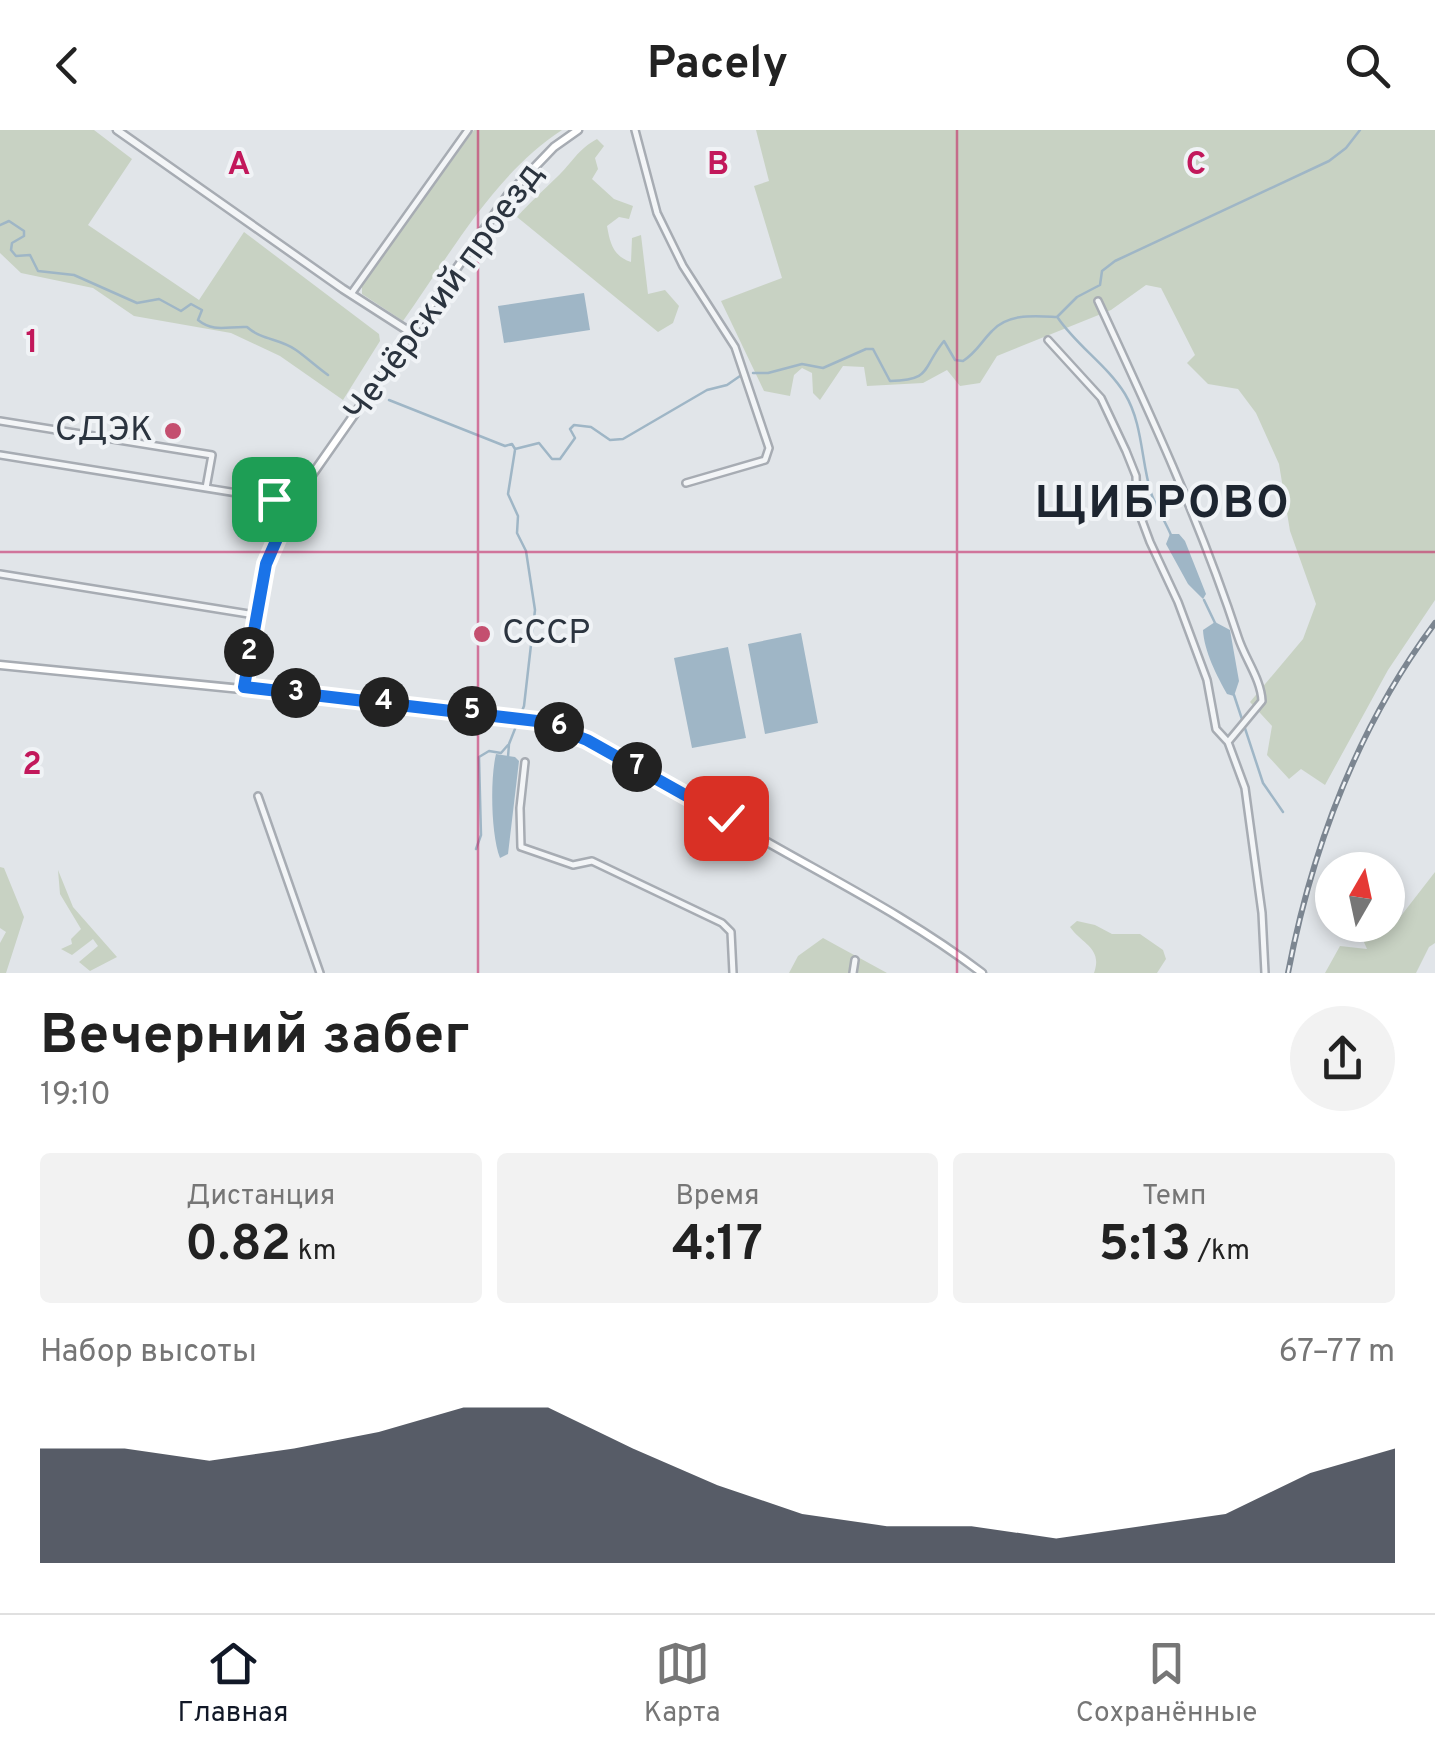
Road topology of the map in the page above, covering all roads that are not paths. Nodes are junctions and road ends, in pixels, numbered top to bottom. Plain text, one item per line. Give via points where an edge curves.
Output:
1 (117, 130) edge
2 (468, 130) edge
3 (578, 130) edge
4 (635, 130) edge
5 (351, 294) junction
6 (1098, 301) dead end
7 (410, 332) junction
8 (1048, 340) dead end
9 (0, 421) edge
10 (0, 455) edge
11 (686, 483) dead end
12 (206, 488) junction
13 (293, 502) junction
14 (0, 574) edge
15 (255, 615) junction
16 (0, 664) edge
17 (244, 687) junction
18 (1228, 742) junction
19 (525, 762) dead end
20 (258, 796) dead end
21 (855, 960) dead end
22 (320, 973) edge
23 (734, 973) edge
24 (853, 973) edge
25 (982, 973) edge
26 (1265, 973) edge

1 - 5 street
2 - 5 street
3 - 7 main road, Чечёрский проезд via 508,195
4 - 11 street via 657,214 734,347 769,448 765,460
5 - 7 street
6 - 18 street via 1210,552 1262,691 1262,702
7 - 13 main road, Чечёрский проезд
8 - 18 street via 1101,398 1126,451 1137,507 1207,680 1216,729
9 - 12 street via 212,455
10 - 12 street
12 - 13 street
13 - 15 main road, Чечёрский проезд via 266,564
14 - 15 street
15 - 17 main road, Чечёрский проезд
16 - 17 main road
17 - 25 main road via 514,716 562,728 893,913
18 - 26 street via 1246,788
19 - 23 street via 521,848 573,865 592,862 722,922 731,932
20 - 22 street
21 - 24 street

